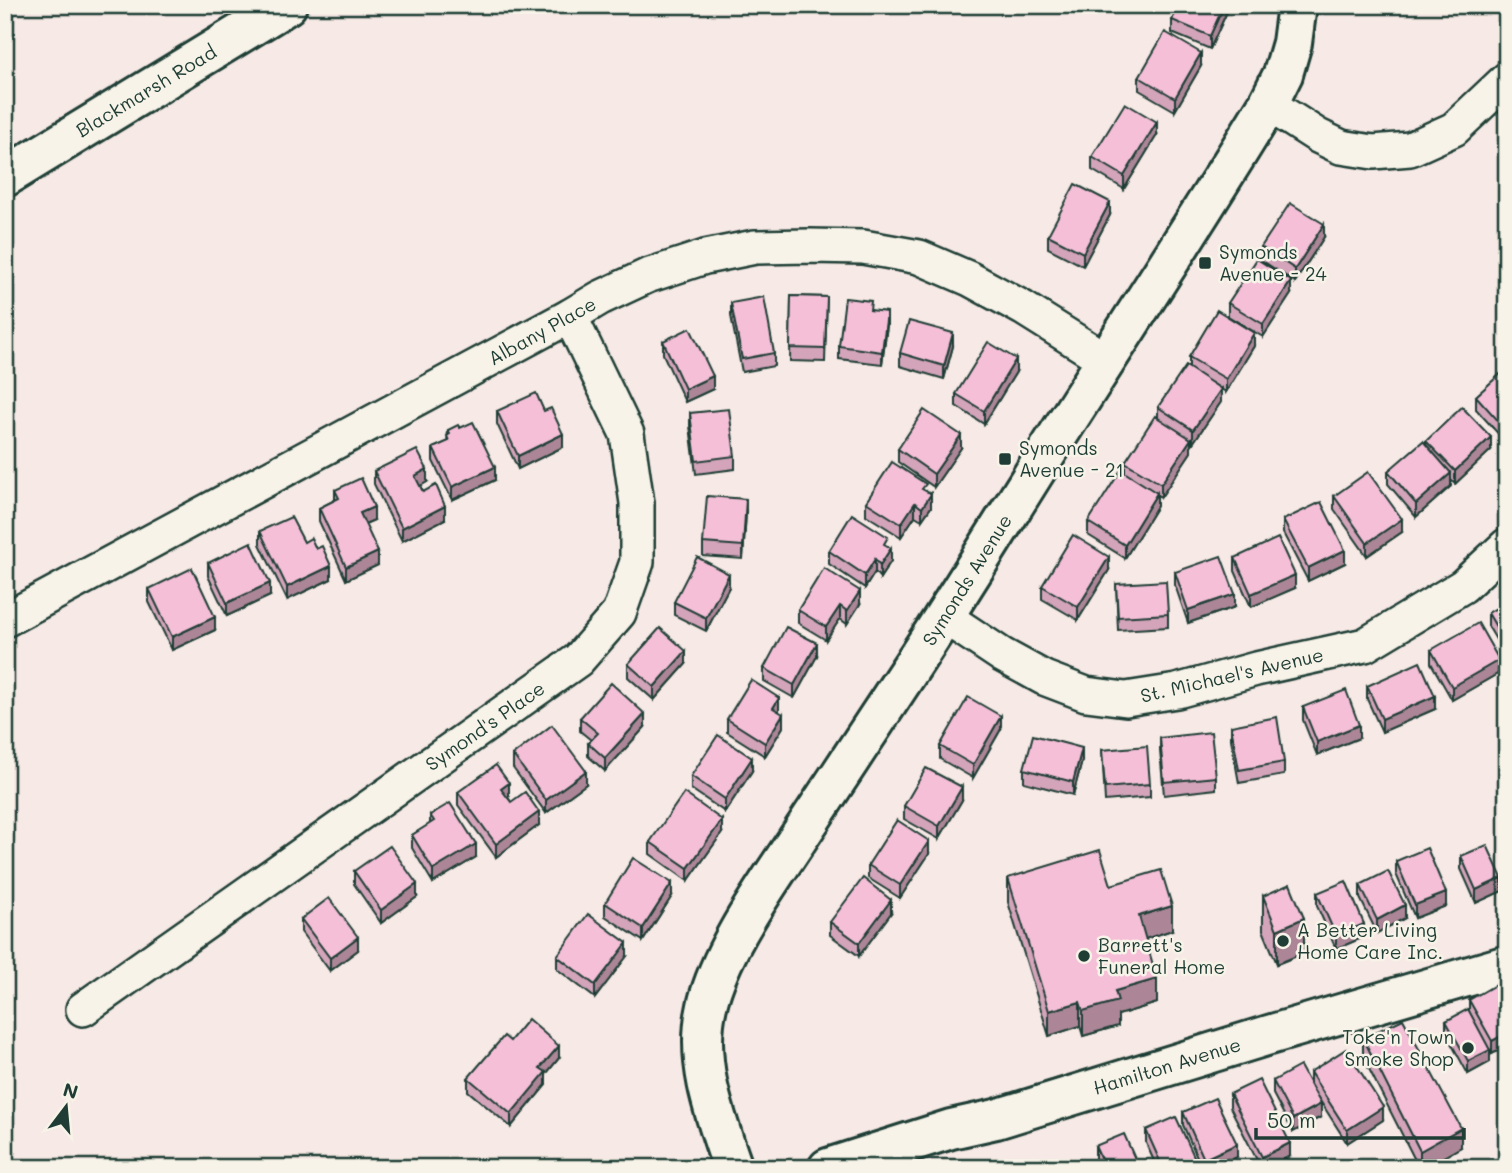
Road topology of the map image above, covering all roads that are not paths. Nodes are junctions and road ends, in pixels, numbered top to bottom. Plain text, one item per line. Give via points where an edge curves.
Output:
1 (1297, 5) edge
2 (277, 8) edge
3 (1507, 79) edge
4 (1268, 104) junction
5 (5, 177) edge
6 (570, 316) junction
7 (1106, 360) junction
8 (1507, 545) edge
9 (945, 617) junction
10 (5, 620) edge
11 (1507, 965) edge
12 (83, 1009) dead end
13 (733, 1168) edge
14 (828, 1168) edge

1 - 4 street, Symonds Avenue via 1283,74
2 - 5 street, Blackmarsh Road
3 - 4 street via 1454,129 1410,149 1373,152 1341,147
4 - 7 street, Symonds Avenue
6 - 7 street, Albany Place via 647,276 705,257 755,247 863,247 919,257 970,279
6 - 10 street, Albany Place
6 - 12 street, Symond's Place via 627,434 637,503 637,562 619,613 578,660
7 - 9 street, Symonds Avenue
8 - 9 street, St. Michael's Avenue via 1463,586 1365,645 1126,699 1086,694 1044,678
9 - 13 street, Symonds Avenue via 757,902 715,981 703,1036 704,1063 710,1099
11 - 14 street, Hamilton Avenue

